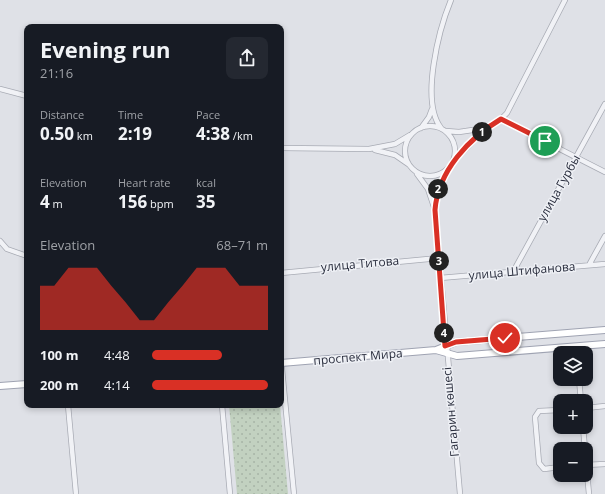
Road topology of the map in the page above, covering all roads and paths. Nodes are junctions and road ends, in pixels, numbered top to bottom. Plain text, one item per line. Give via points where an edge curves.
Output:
1 (451, 0) edge
2 (565, 0) edge
3 (0, 89) edge
4 (24, 95) edge
5 (605, 104) edge
6 (432, 107) junction
7 (501, 119) junction
8 (488, 127) junction
9 (421, 128) junction
10 (443, 130) junction
11 (412, 134) junction
12 (284, 148) edge
13 (369, 149) junction
14 (576, 158) junction
15 (453, 162) junction
16 (409, 165) junction
17 (449, 169) junction
18 (415, 172) junction
19 (605, 172) edge
20 (435, 210) junction
21 (605, 236) edge
22 (0, 241) edge
23 (24, 255) edge
24 (439, 258) junction
25 (605, 264) edge
26 (589, 265) junction
27 (513, 272) junction
28 (284, 273) edge
29 (440, 278) junction
30 (605, 330) edge
31 (605, 344) edge
32 (445, 346) junction
33 (593, 346) edge
34 (436, 350) junction
35 (553, 351) edge
36 (446, 353) junction
37 (284, 363) edge
38 (24, 384) edge
39 (0, 386) edge
40 (284, 393) edge
41 (605, 406) edge
42 (593, 407) edge
43 (68, 408) edge
44 (222, 408) edge
45 (553, 410) edge
46 (605, 464) edge
47 (593, 465) edge
48 (553, 468) edge
49 (588, 482) edge
50 (76, 494) edge
51 (230, 494) edge
52 (294, 494) edge
53 (460, 494) edge
54 (589, 494) edge

1 - 6 street via 436,54
2 - 7 street
3 - 4 street
5 - 14 street, улица Гурбы
6 - 9 street via 429,118
6 - 10 street via 436,120
7 - 8 street
7 - 14 street
8 - 10 street via 459,132
8 - 15 street
9 - 10 street via 433,126
9 - 11 street
10 - 15 street via 454,144 456,153
11 - 13 street via 395,144
11 - 16 street via 405,149
12 - 13 street
13 - 16 street via 395,155
14 - 19 street
14 - 27 street, улица Гурбы
15 - 17 street
16 - 18 street
17 - 18 street via 435,176 424,176
17 - 20 street via 436,197
18 - 20 street via 428,189
20 - 24 street, Гагарин көшесі
21 - 26 street
22 - 23 street via 10,250
24 - 28 street, улица Титова
24 - 29 street, Гагарин көшесі
25 - 26 street, улица Штифанова
26 - 27 street, улица Штифанова
27 - 29 street, улица Штифанова
29 - 32 street, Гагарин көшесі
30 - 32 main road, проспект Мира via 456,342
31 - 33 main road, проспект Мира
32 - 34 main road, проспект Мира
32 - 36 street, Гагарин көшесі
34 - 36 main road, проспект Мира
34 - 37 main road, проспект Мира
35 - 36 main road, проспект Мира via 456,356
36 - 53 street, Гагарин көшесі
38 - 39 main road
40 - 52 street
41 - 42 street
43 - 50 street
44 - 51 street
45 - 48 street via 539,411 535,417 539,463 544,469
46 - 47 street
49 - 54 street

